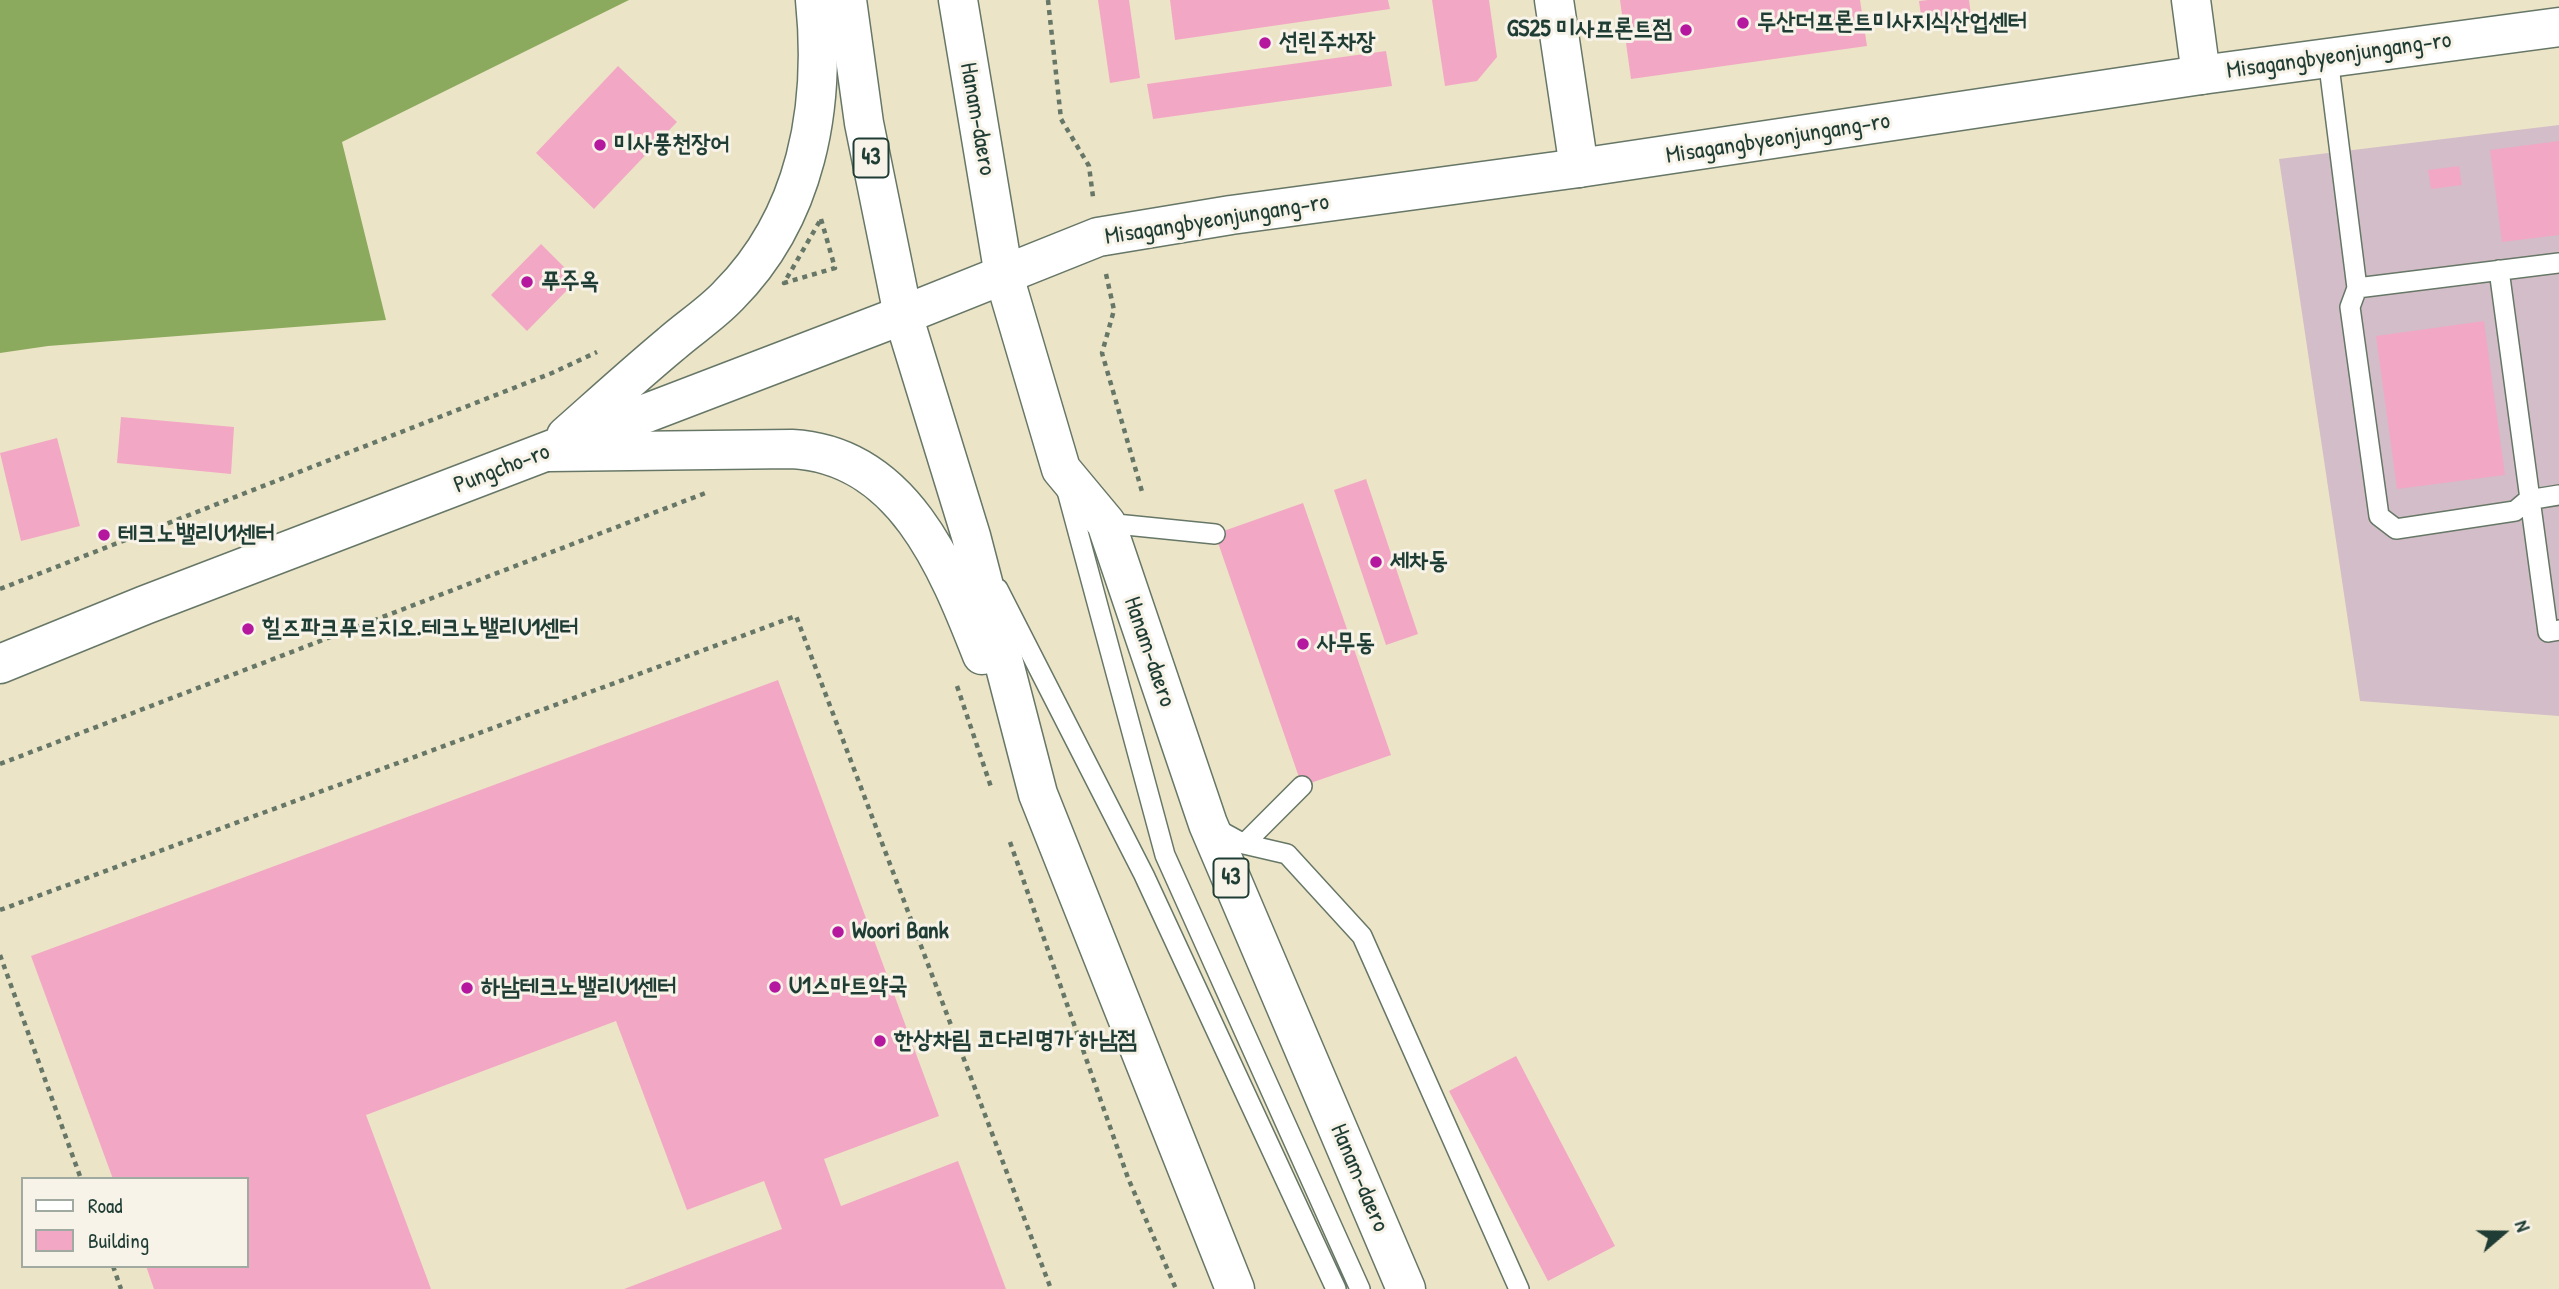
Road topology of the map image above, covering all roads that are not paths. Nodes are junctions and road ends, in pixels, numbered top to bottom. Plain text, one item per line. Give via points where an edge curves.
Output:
1 (815, 0) edge
2 (847, 0) edge
3 (958, 0) edge
4 (1554, 0) edge
5 (2191, 0) edge
6 (2559, 27) edge
7 (2328, 58) junction
8 (2201, 75) junction
9 (1579, 168) junction
10 (2559, 263) edge
11 (2499, 270) junction
12 (1004, 276) junction
13 (2357, 288) junction
14 (903, 316) junction
15 (548, 452) junction
16 (1061, 469) junction
17 (2559, 495) edge
18 (2528, 500) junction
19 (1106, 523) junction
20 (1214, 534) dead end
21 (971, 536) junction
22 (2559, 630) edge
23 (0, 664) edge
24 (1302, 786) dead end
25 (1038, 794) junction
26 (1208, 824) junction
27 (1244, 844) junction
28 (1235, 1289) edge
29 (1336, 1289) edge
30 (1360, 1289) edge
31 (1406, 1289) edge
32 (1519, 1289) edge

1 - 15 main road via 818,102 808,154 785,216 728,296
2 - 14 main road, 43 via 863,123
3 - 12 main road, Hanam-daero / 43
4 - 9 main road
5 - 8 main road
6 - 7 main road, Misagangbyeonjungang-ro
7 - 8 main road, Misagangbyeonjungang-ro
7 - 13 lane
8 - 9 main road, Misagangbyeonjungang-ro
9 - 12 main road, Misagangbyeonjungang-ro via 1098,237
10 - 11 lane
11 - 13 lane
11 - 18 lane
12 - 14 main road, Pungcho-ro
12 - 16 main road, Hanam-daero / 43
13 - 18 lane via 2350,307 2379,516 2396,529 2515,511
14 - 15 main road, Pungcho-ro
14 - 21 main road, 43
15 - 23 main road, Pungcho-ro
15 - 25 main road via 817,450 858,467 917,520 935,550
16 - 19 main road, Hanam-daero / 43
16 - 30 lane via 1165,855
17 - 18 lane
18 - 22 lane via 2549,632
19 - 20 lane
19 - 26 main road, Hanam-daero / 43
21 - 25 main road, 43
21 - 29 lane via 1144,875
24 - 27 lane
25 - 28 main road, 43
26 - 27 lane
26 - 31 main road, Hanam-daero / 43
27 - 32 lane via 1287,854 1362,936

